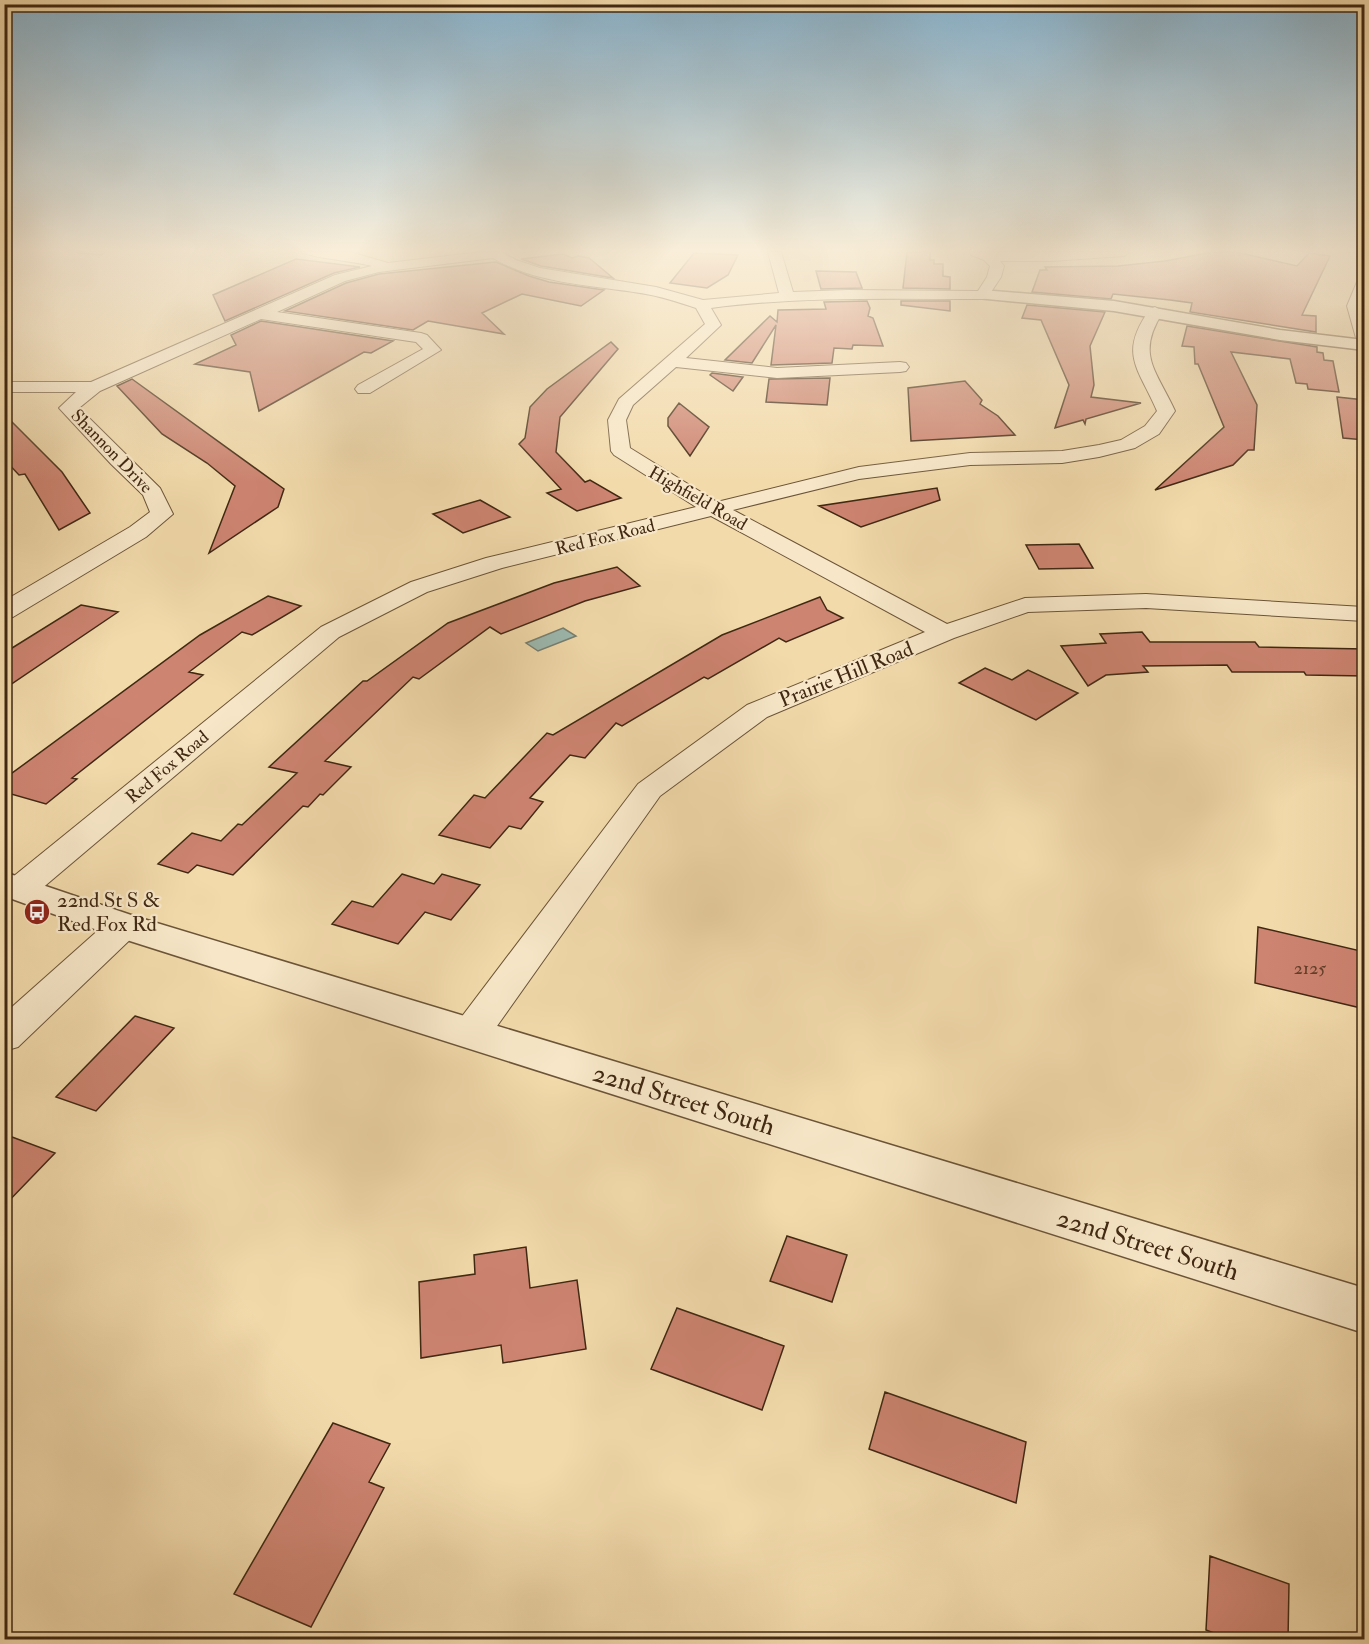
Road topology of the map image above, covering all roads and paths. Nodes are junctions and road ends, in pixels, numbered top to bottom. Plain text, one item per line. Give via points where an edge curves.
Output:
1 (227, 329) edge
2 (359, 329) edge
3 (709, 329) edge
4 (1145, 329) edge
5 (1246, 329) edge
6 (1365, 345) edge
7 (672, 361) junction
8 (900, 367) dead end
9 (4, 387) edge
10 (94, 387) junction
11 (364, 389) dead end
12 (716, 510) junction
13 (4, 612) edge
14 (1365, 614) edge
15 (945, 633) junction
16 (13, 885) edge
17 (124, 926) junction
18 (471, 1033) junction
19 (4, 1037) edge
20 (1365, 1311) edge

1 - 10 street, Shannon Drive
2 - 11 street via 421,338 433,350
3 - 7 street, Highfield Road
4 - 12 street, Red Fox Road via 1140,345 1166,411 1152,430 1128,444 1062,457 970,459 859,473
5 - 6 street
7 - 8 street via 777,373
7 - 12 street, Highfield Road via 625,403 617,420 621,451
9 - 10 street
10 - 13 street, Shannon Drive via 68,408 153,492 162,514
12 - 15 street, Highfield Road
12 - 16 street, Red Fox Road via 483,567 419,587 330,632
14 - 15 street, Prairie Hill Road via 1146,601 1025,606
15 - 18 street, Prairie Hill Road via 757,711 649,790
16 - 17 street, 22nd Street South
17 - 18 street, 22nd Street South
17 - 19 street
18 - 20 street, 22nd Street South

